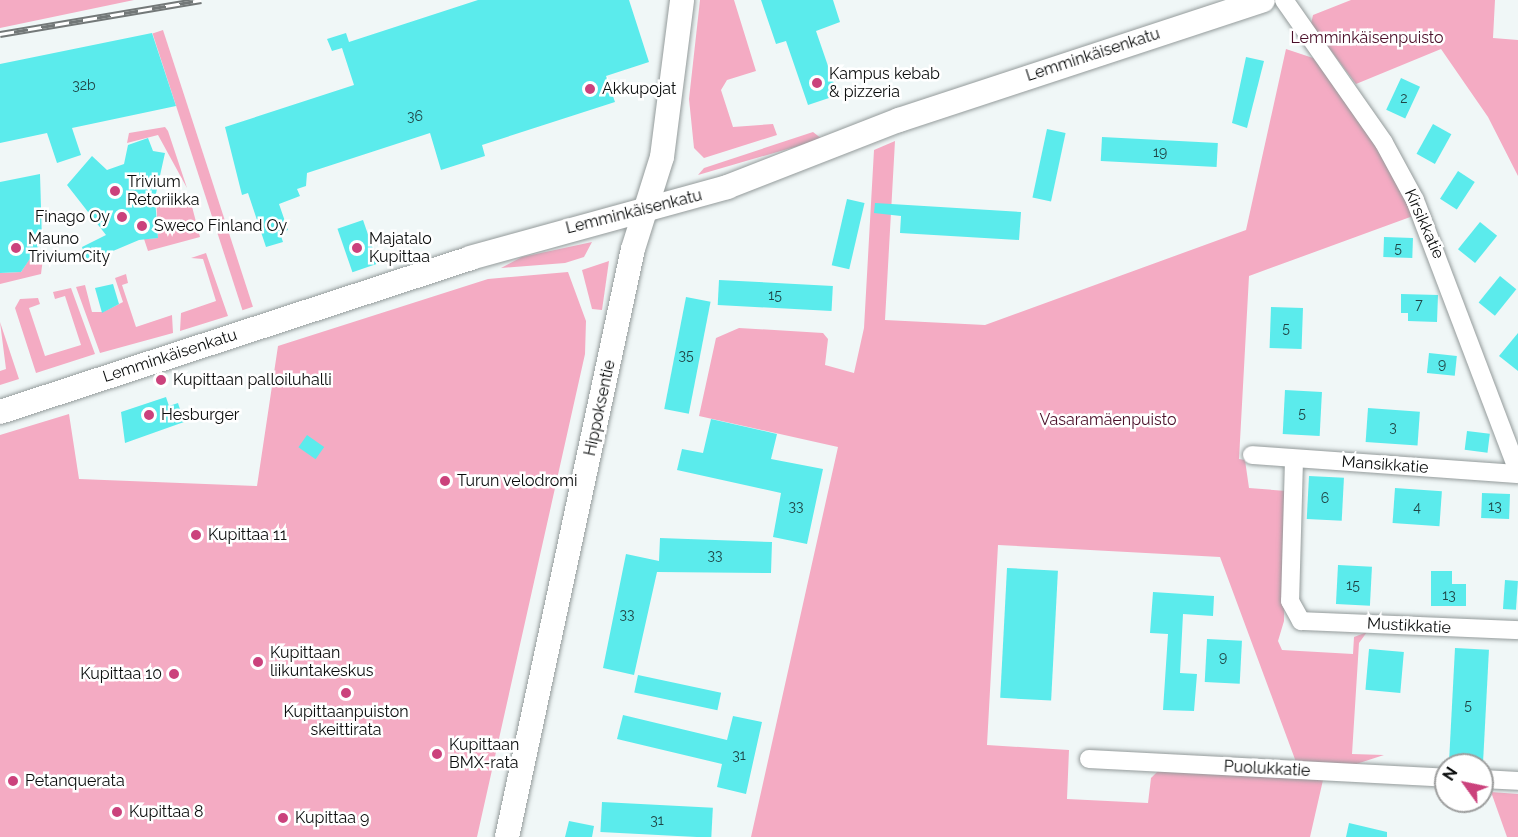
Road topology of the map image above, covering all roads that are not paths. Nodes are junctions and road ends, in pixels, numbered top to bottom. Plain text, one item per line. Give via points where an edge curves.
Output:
1 (682, 0) edge
2 (1263, 0) edge
3 (1284, 0) edge
4 (645, 209) junction
5 (0, 412) edge
6 (1252, 455) dead end
7 (1294, 459) junction
8 (1518, 472) edge
9 (1518, 630) edge
10 (1089, 759) dead end
11 (1434, 777) edge
12 (1494, 780) edge
13 (1518, 781) edge
14 (507, 837) edge

1 - 4 street, Hippoksentie via 662,157
2 - 4 street, Lemminkäisenkatu via 899,120 749,180
3 - 8 street, Kirsikkatie via 1384,144 1415,200
4 - 5 street, Lemminkäisenkatu via 470,258
4 - 14 street, Hippoksentie
6 - 7 street, Mansikkatie
7 - 8 street, Mansikkatie
7 - 9 street, Mustikkatie via 1290,601 1301,621
10 - 11 street, Puolukkatie
12 - 13 street

